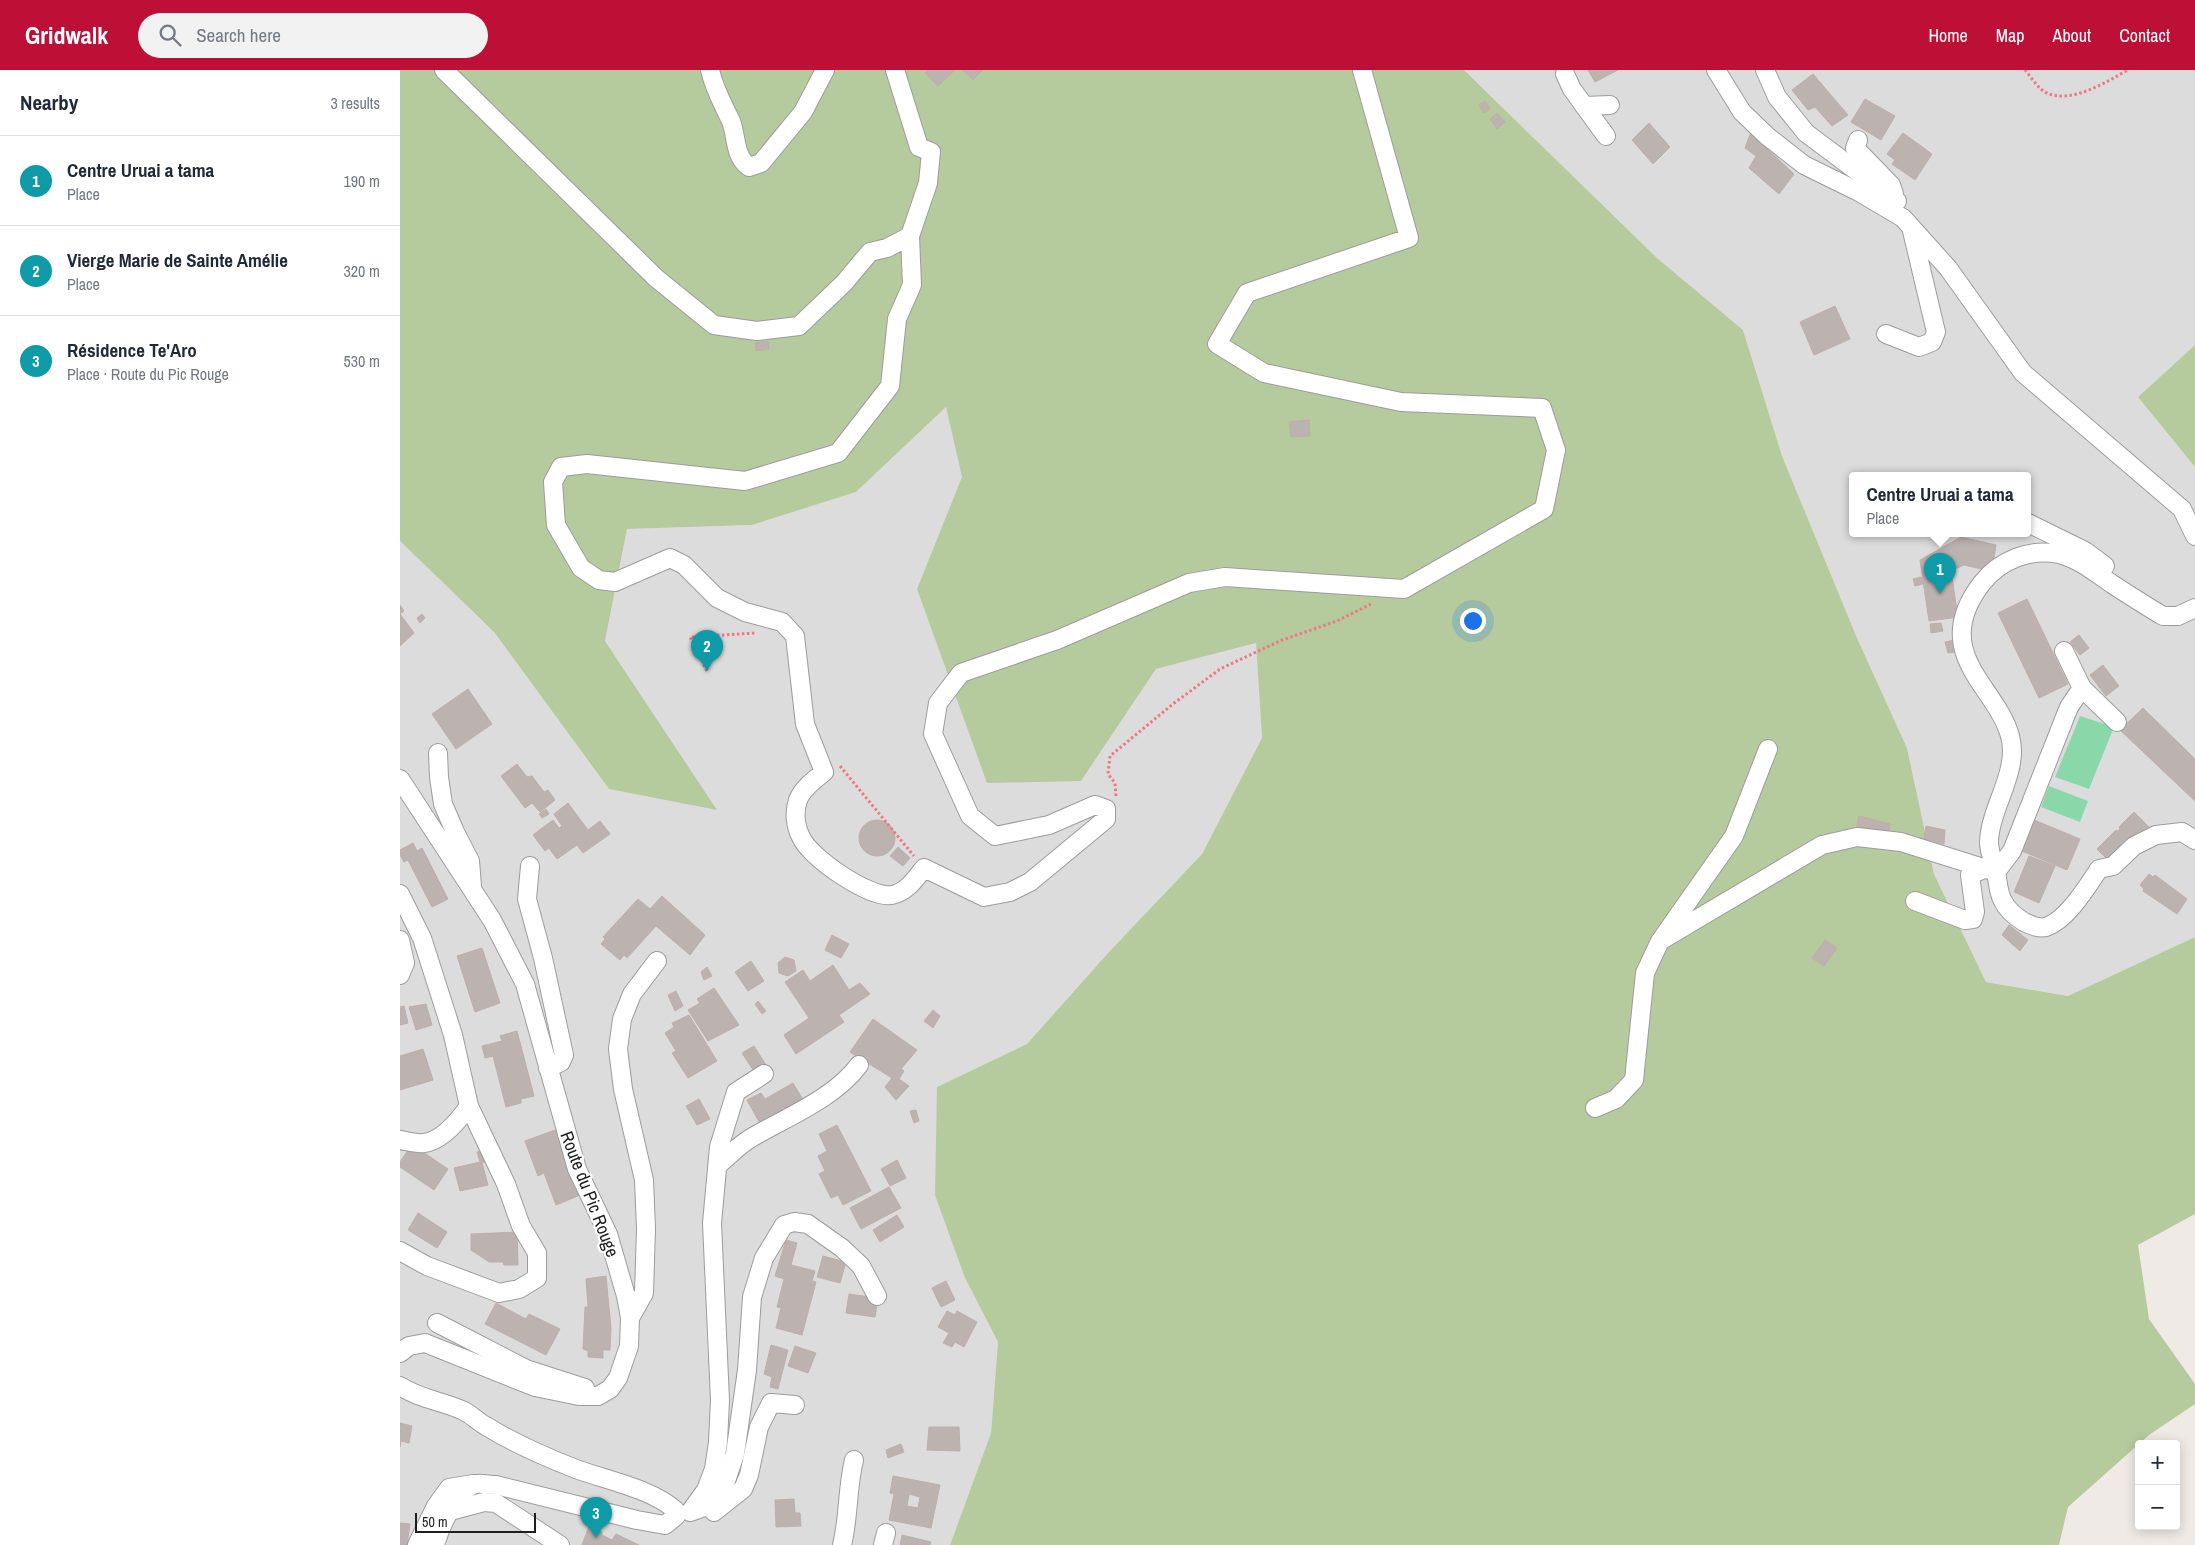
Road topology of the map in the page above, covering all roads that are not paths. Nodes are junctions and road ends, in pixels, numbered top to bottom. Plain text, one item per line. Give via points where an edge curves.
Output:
1 (444, 70) edge
2 (710, 70) edge
3 (824, 70) edge
4 (895, 70) edge
5 (1362, 70) edge
6 (1716, 70) edge
7 (1765, 70) edge
8 (1564, 71) edge
9 (1610, 105) dead end
10 (1584, 106) junction
11 (1606, 136) dead end
12 (1858, 140) dead end
13 (1895, 207) junction
14 (1912, 228) junction
15 (910, 236) junction
16 (1886, 334) dead end
17 (2031, 524) edge
18 (2195, 536) edge
19 (2121, 590) junction
20 (2195, 608) edge
21 (2064, 651) dead end
22 (2082, 688) junction
23 (2117, 722) dead end
24 (1768, 749) dead end
25 (438, 753) dead end
26 (400, 779) edge
27 (2195, 840) edge
28 (530, 866) dead end
29 (1990, 870) junction
30 (472, 887) junction
31 (400, 894) edge
32 (1915, 901) dead end
33 (400, 940) edge
34 (1660, 941) junction
35 (657, 961) dead end
36 (400, 975) edge
37 (859, 1065) dead end
38 (548, 1068) junction
39 (764, 1074) dead end
40 (469, 1106) junction
41 (1595, 1108) dead end
42 (400, 1140) edge
43 (718, 1164) junction
44 (400, 1251) edge
45 (877, 1296) dead end
46 (630, 1318) junction
47 (437, 1323) dead end
48 (400, 1352) edge
49 (610, 1389) junction
50 (401, 1390) edge
51 (795, 1405) dead end
52 (854, 1460) dead end
53 (476, 1484) junction
54 (450, 1511) junction
55 (679, 1516) junction
56 (417, 1545) edge
57 (435, 1545) edge
58 (560, 1545) edge
59 (842, 1545) edge

1 - 15 street via 656,278 714,325 757,331 799,326 844,283 870,252 887,248
2 - 3 street via 712,83 732,123 736,146 743,163 749,167 761,163 803,112
4 - 15 street via 919,147 931,152 928,183
5 - 15 street via 1409,238 1247,292 1217,344 1264,373 1400,402 1542,408 1556,450 1544,509 1404,589 1225,577 1189,583 1057,640 961,674 938,703 933,734 970,816 995,836 1050,825 1095,805 1106,809 1106,819 1030,882 1010,892 984,898 924,868 908,888 892,895 873,892 846,879 824,862 801,839 795,818 798,799 830,767 805,724 795,636 782,622 745,612 717,598 684,565 670,558 615,582 599,580 581,568 556,525 553,482 561,466 587,464 745,481 838,453 890,386 897,319 912,285
6 - 13 street via 1742,112 1804,165
7 - 13 street via 1777,96 1806,134
8 - 10 street
9 - 10 street
10 - 11 street
12 - 13 street via 1856,148 1891,184
13 - 14 street
14 - 16 street via 1936,332 1932,342 1919,347
14 - 18 street via 1948,268 2023,373 2182,509
17 - 19 street via 2085,551 2104,565
19 - 20 street via 2163,616 2178,616
19 - 29 street via 2083,564 2059,554 2022,555 1990,573 1963,615 1961,630 1969,663 2010,737 2008,768 1992,819
21 - 22 street
22 - 23 street
22 - 29 street via 2068,707 2012,851
24 - 34 street via 1734,836
25 - 30 street via 444,804 454,832 470,861
26 - 30 street, Route du Pic Rouge
27 - 29 street via 2182,832 2156,835 2134,846 2113,866 2099,869 2068,910 2044,927 2034,927 2009,911 2001,900
28 - 38 street via 527,899 564,1055 562,1062
29 - 32 street via 1970,875 1973,919 1965,920
29 - 34 street via 1901,842 1857,837 1822,844
30 - 38 street, Route du Pic Rouge via 505,941 525,984
31 - 40 street via 422,938 454,1035
33 - 36 street via 405,963
34 - 41 street via 1645,973 1634,1080 1616,1098
35 - 46 street via 632,994 622,1019 618,1048 623,1089 644,1180 644,1293
37 - 43 street via 851,1077 783,1122 749,1139
38 - 46 street, Route du Pic Rouge via 577,1169 608,1234
39 - 43 street via 736,1092 719,1147
40 - 42 street via 444,1133 431,1141
40 - 44 street via 506,1184 521,1226 537,1252 537,1278 519,1289 499,1293 427,1266
43 - 55 street via 712,1223 720,1400 718,1442 706,1490
45 - 55 street via 861,1266 842,1248 808,1224 794,1222 784,1225 764,1258 752,1297 747,1370 735,1454 723,1490 704,1507
46 - 49 street, Route du Pic Rouge via 629,1346 616,1383
47 - 49 street via 526,1369 585,1388
48 - 49 street via 409,1346 425,1343 534,1387 579,1396 598,1396
50 - 55 street via 465,1412 527,1449 668,1503
51 - 55 street via 771,1403 759,1427 743,1489 696,1522
52 - 59 street
53 - 54 street via 462,1492
53 - 55 street via 496,1485 664,1525
53 - 56 street via 449,1488 436,1506
54 - 57 street
54 - 58 street via 484,1502 496,1503

